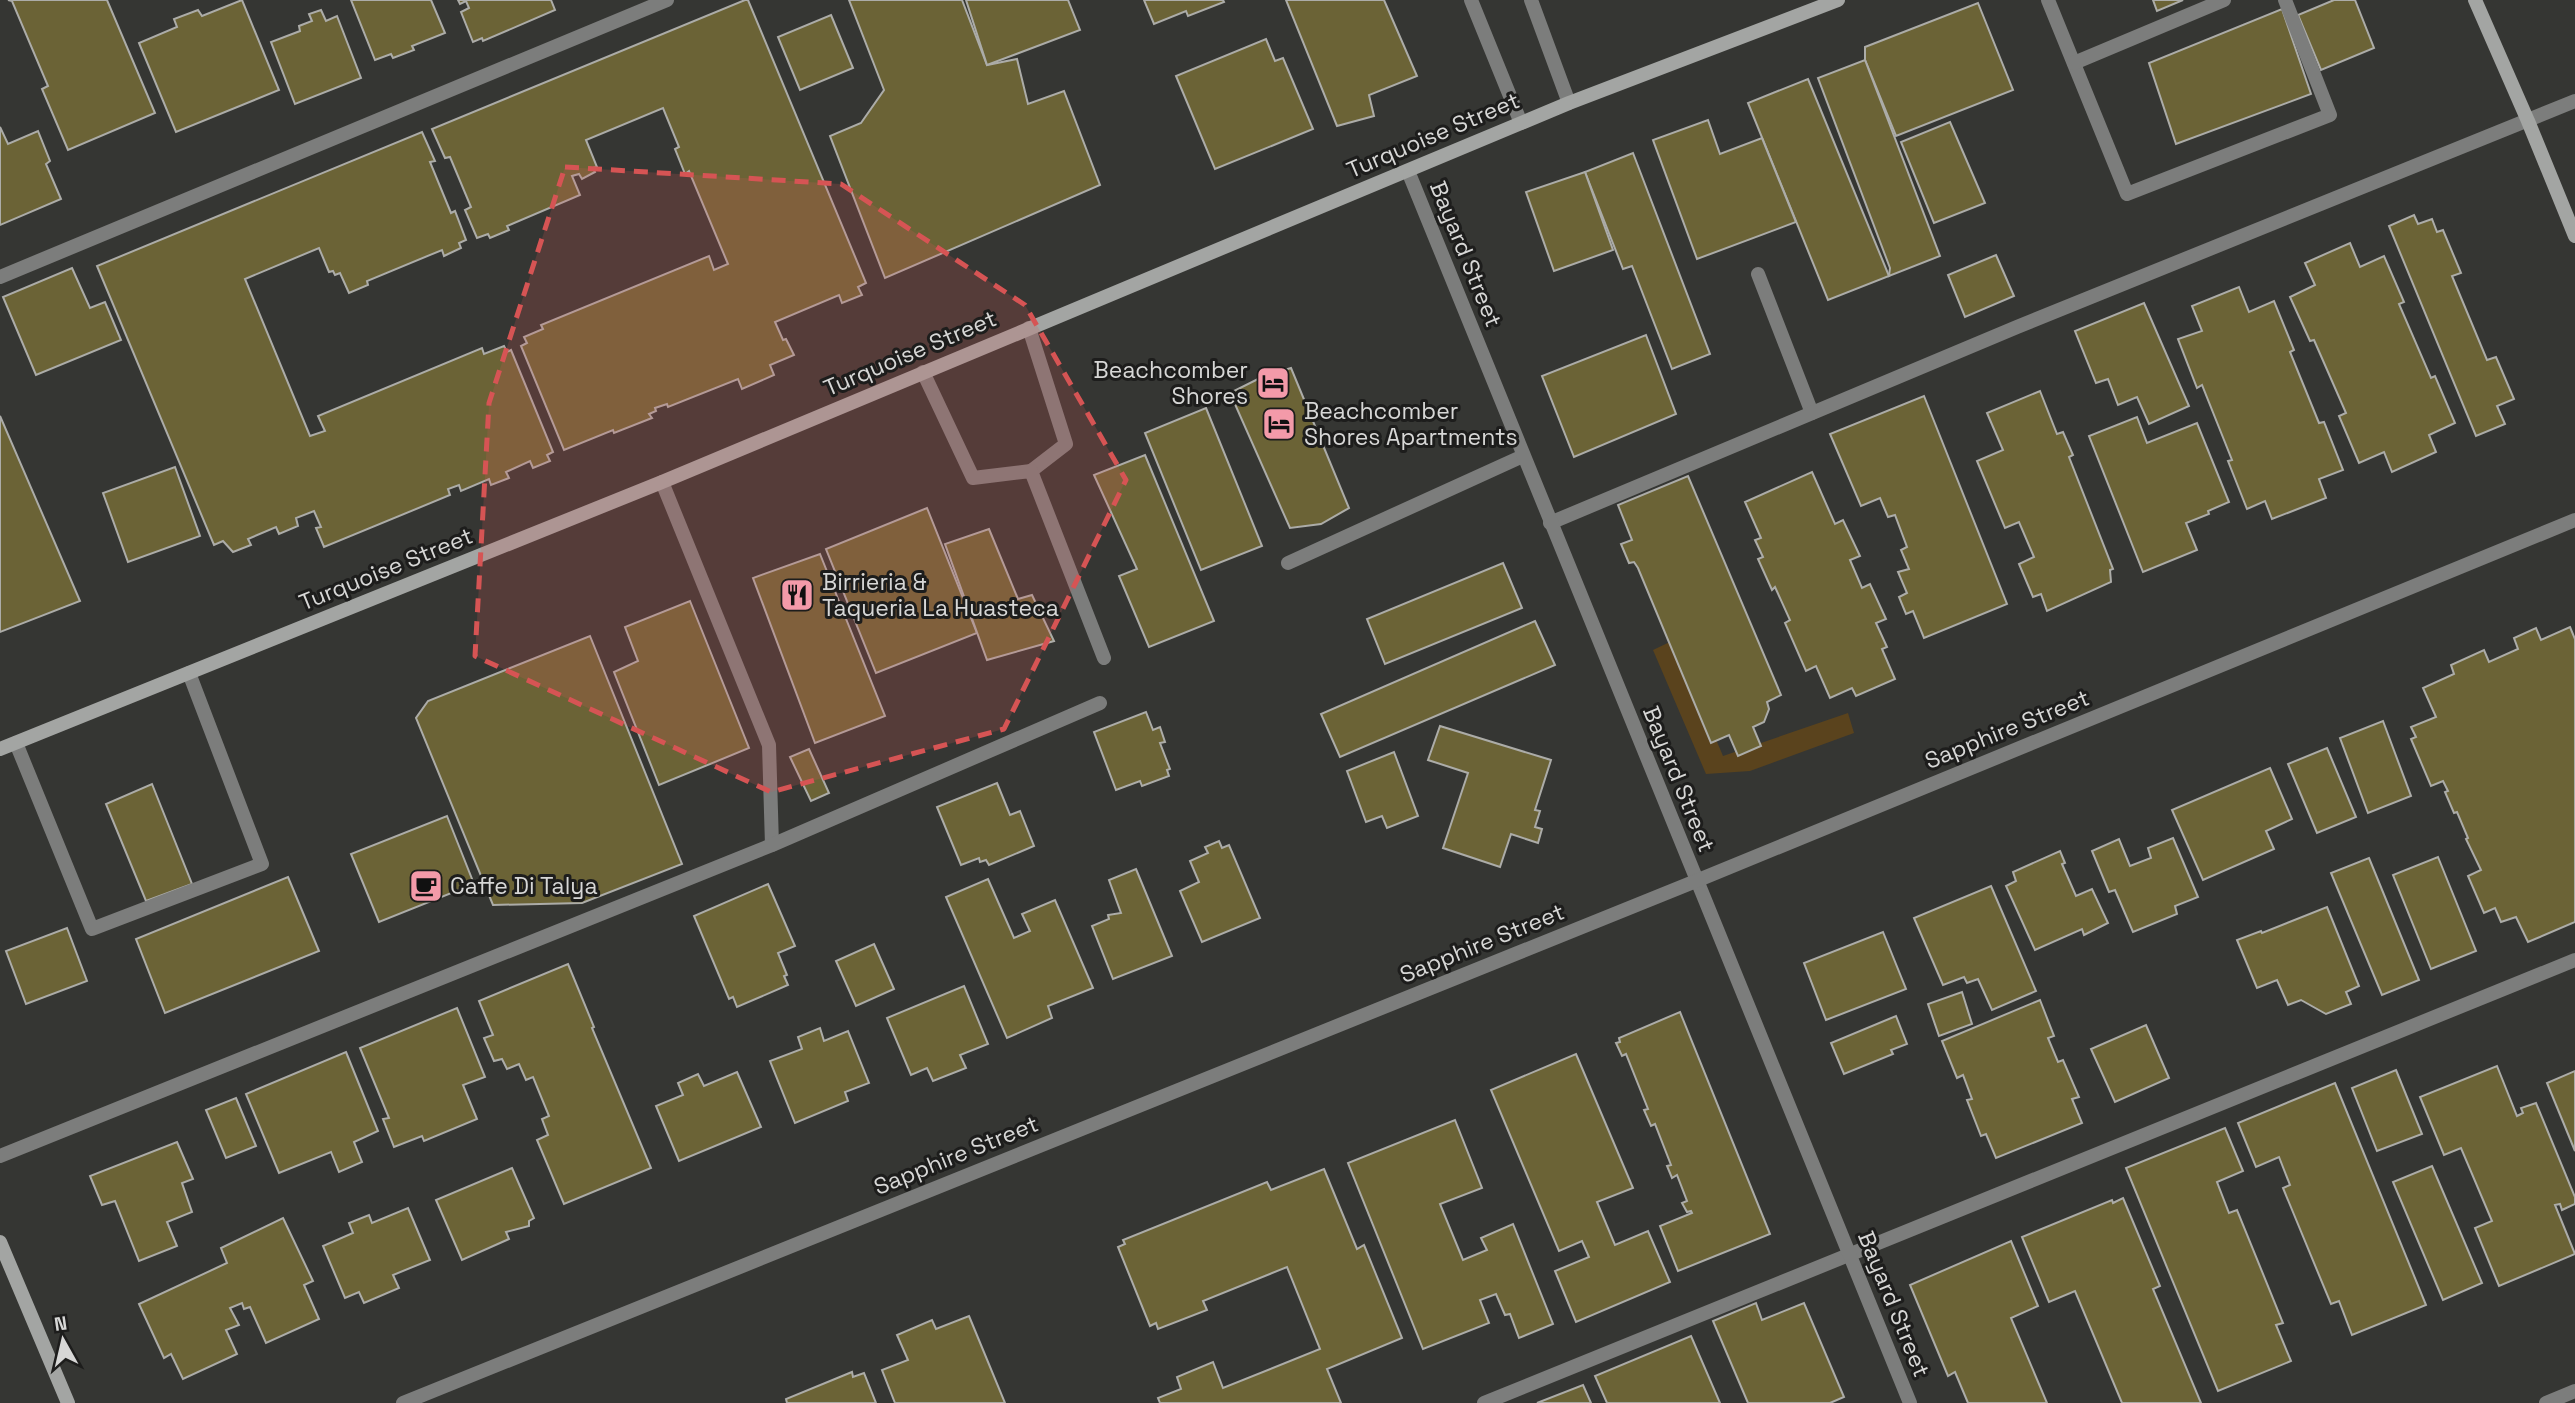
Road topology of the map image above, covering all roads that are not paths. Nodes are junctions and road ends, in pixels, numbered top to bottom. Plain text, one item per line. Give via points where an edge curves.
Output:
1 (667, 0) edge
2 (1471, 0) edge
3 (1531, 0) edge
4 (1838, 0) edge
5 (2048, 0) edge
6 (2224, 0) edge
7 (2285, 0) edge
8 (2475, 0) edge
9 (2074, 63) junction
10 (2575, 101) edge
11 (1569, 103) junction
12 (2528, 121) junction
13 (1521, 123) junction
14 (1408, 171) junction
15 (2575, 236) edge
16 (1758, 274) dead end
17 (0, 277) edge
18 (1029, 328) junction
19 (923, 372) junction
20 (1812, 413) junction
21 (1523, 456) junction
22 (1031, 471) junction
23 (662, 481) junction
24 (2575, 520) edge
25 (1550, 523) junction
26 (1289, 563) dead end
27 (1104, 658) dead end
28 (189, 673) junction
29 (1100, 703) dead end
30 (16, 743) junction
31 (0, 749) edge
32 (772, 845) junction
33 (1696, 881) junction
34 (2575, 960) edge
35 (0, 1156) edge
36 (0, 1242) edge
37 (1849, 1254) junction
38 (2575, 1391) edge
39 (68, 1403) edge
40 (403, 1403) edge
41 (1483, 1403) edge
42 (1909, 1403) edge
43 (2546, 1403) edge

1 - 17 street
2 - 13 street
3 - 11 street
4 - 11 main road, Turquoise Street
5 - 9 street
6 - 9 street
7 - 9 street via 2330,115 2127,194
8 - 12 main road
10 - 12 street
11 - 13 main road, Turquoise Street
12 - 15 main road
12 - 20 street
13 - 14 main road, Turquoise Street
14 - 18 main road, Turquoise Street
14 - 21 street, Bayard Street
16 - 20 street
18 - 19 main road, Turquoise Street
18 - 22 street via 1066,444
19 - 22 street via 974,478
19 - 23 main road, Turquoise Street
20 - 25 street
21 - 25 street, Bayard Street
21 - 26 street
22 - 27 street
23 - 28 main road, Turquoise Street
23 - 32 street via 769,745
24 - 33 street, Sapphire Street
25 - 33 street, Bayard Street
28 - 30 main road, Turquoise Street
28 - 30 street via 262,864 92,929
29 - 32 street
30 - 31 main road, Turquoise Street
32 - 35 street
33 - 37 street, Bayard Street
33 - 40 street, Sapphire Street
34 - 37 street
36 - 39 main road
37 - 41 street
37 - 42 street, Bayard Street
38 - 43 street

